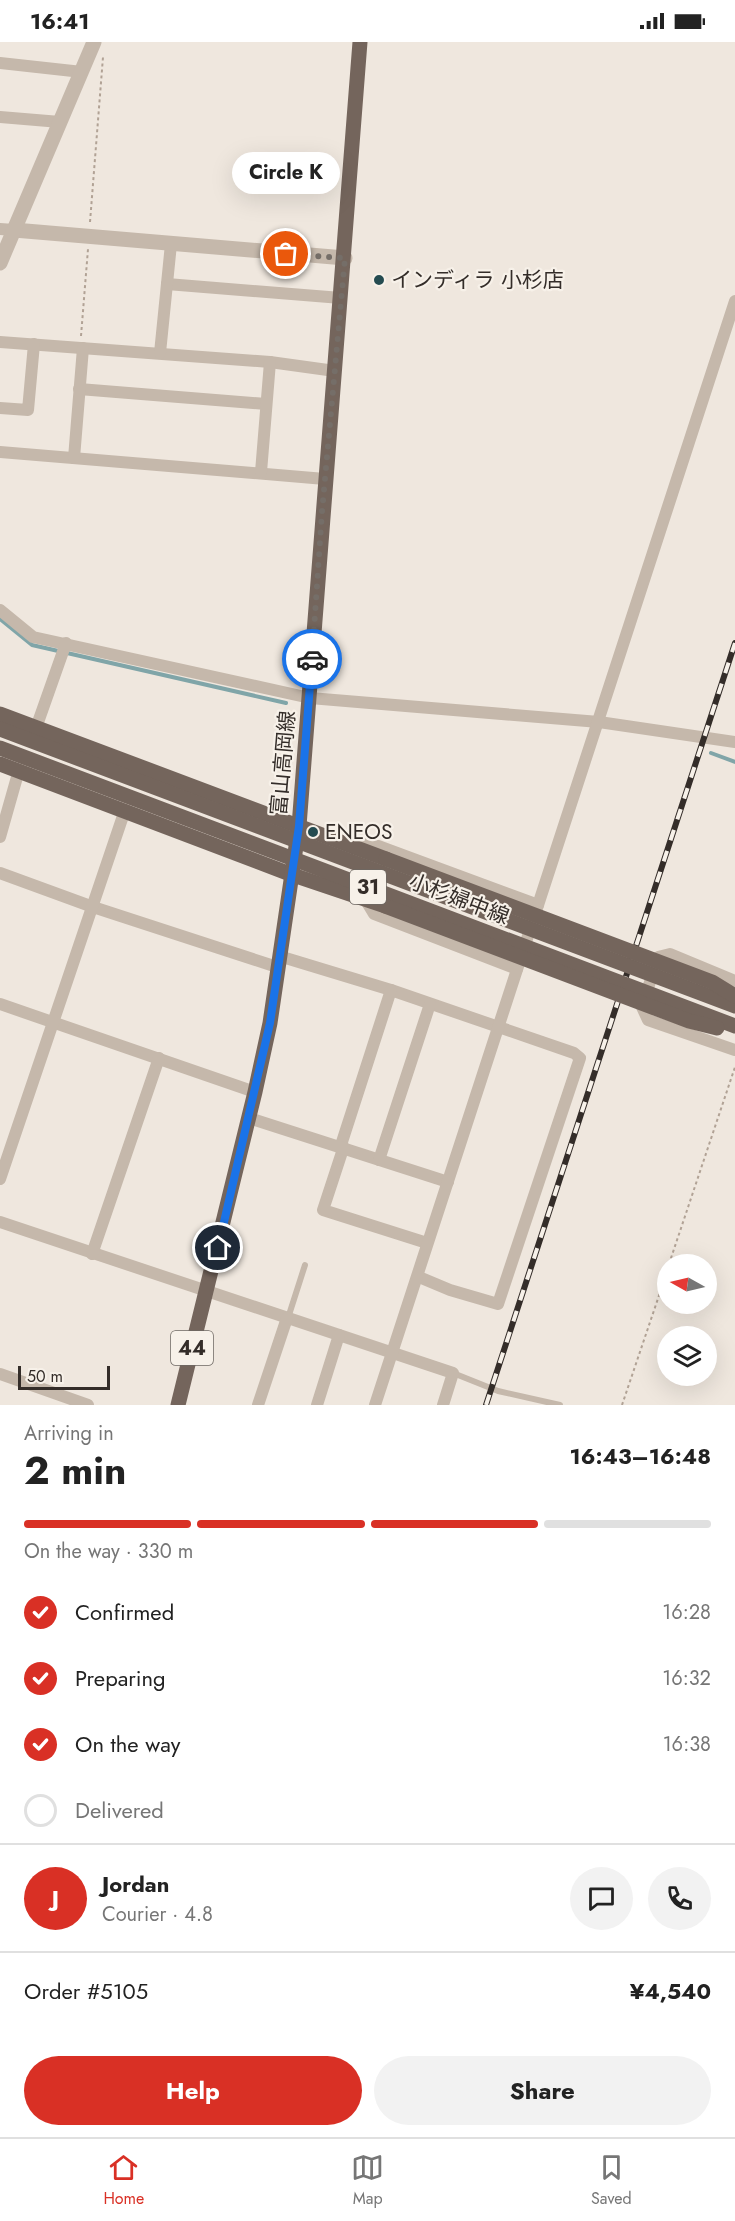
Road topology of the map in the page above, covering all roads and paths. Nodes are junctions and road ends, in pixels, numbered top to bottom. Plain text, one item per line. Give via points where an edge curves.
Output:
1 (360, 42) edge
2 (98, 47) edge
3 (0, 63) edge
4 (82, 72) junction
5 (0, 117) edge
6 (60, 122) junction
7 (7, 230) edge
8 (89, 237) junction
9 (171, 244) junction
10 (345, 258) junction
11 (0, 263) edge
12 (167, 285) junction
13 (341, 298) junction
14 (735, 301) edge
15 (0, 342) edge
16 (34, 344) junction
17 (81, 347) junction
18 (160, 353) junction
19 (270, 362) junction
20 (335, 371) junction
21 (79, 389) junction
22 (266, 404) junction
23 (0, 408) edge
24 (0, 452) edge
25 (74, 458) junction
26 (261, 472) junction
27 (325, 479) junction
28 (0, 610) edge
29 (66, 643) junction
30 (310, 698) junction
31 (0, 714) edge
32 (599, 722) junction
33 (36, 728) junction
34 (0, 729) edge
35 (735, 741) edge
36 (0, 748) edge
37 (0, 764) edge
38 (20, 770) junction
39 (125, 810) junction
40 (299, 826) junction
41 (0, 837) edge
42 (354, 847) junction
43 (0, 873) edge
44 (291, 874) junction
45 (364, 899) junction
46 (538, 905) junction
47 (93, 907) junction
48 (278, 962) junction
49 (517, 969) junction
50 (735, 981) edge
51 (391, 990) junction
52 (735, 996) edge
53 (0, 1004) edge
54 (430, 1004) junction
55 (735, 1006) edge
56 (54, 1022) junction
57 (735, 1026) edge
58 (498, 1027) junction
59 (735, 1032) edge
60 (735, 1050) edge
61 (159, 1058) junction
62 (735, 1067) edge
63 (255, 1092) junction
64 (249, 1118) junction
65 (343, 1149) junction
66 (379, 1160) junction
67 (0, 1179) edge
68 (448, 1182) junction
69 (0, 1222) edge
70 (427, 1243) junction
71 (92, 1254) junction
72 (672, 1254) edge
73 (305, 1265) dead end
74 (418, 1277) junction
75 (207, 1292) junction
76 (657, 1302) edge
77 (287, 1318) junction
78 (339, 1335) junction
79 (393, 1353) junction
80 (453, 1373) junction
81 (0, 1374) edge
82 (88, 1405) edge
83 (178, 1405) edge
84 (258, 1405) edge
85 (317, 1405) edge
86 (375, 1405) edge
87 (443, 1405) edge
88 (560, 1405) edge
89 (622, 1405) edge

1 - 10 main road, 富山高岡線 / 44
2 - 4 street
2 - 8 path
3 - 4 street
4 - 6 street
5 - 6 street
6 - 7 street
7 - 8 street
7 - 11 street
8 - 9 street
8 - 17 path
9 - 10 street
9 - 12 street
10 - 13 main road, 富山高岡線 / 44
12 - 13 street
12 - 18 street
13 - 20 main road, 富山高岡線 / 44
14 - 32 street
15 - 16 street
16 - 17 street
16 - 23 street via 28,410
17 - 18 street
17 - 21 street
18 - 19 street
19 - 20 street
19 - 22 street
20 - 27 main road, 富山高岡線 / 44
21 - 22 street
21 - 25 street
22 - 26 street
24 - 25 street
25 - 26 street
26 - 27 street
27 - 30 main road, 富山高岡線 / 44
28 - 29 street via 33,637
29 - 30 street
29 - 33 street
30 - 32 street
30 - 40 main road, 富山高岡線 / 44
31 - 33 main road, 31
32 - 35 street
32 - 46 street
33 - 38 lane
33 - 40 main road, 31
34 - 55 main road, 小杉婦中線 / 31, bridge
36 - 57 main road, 小杉婦中線 / 31, bridge
37 - 38 main road, 31
38 - 39 main road, 31
38 - 41 street
39 - 44 main road, 31
39 - 47 street
40 - 42 main road, 31
40 - 44 main road, 富山高岡線 / 44
42 - 46 street via 378,846
42 - 52 main road, 31, bridge via 712,982
43 - 47 street
44 - 45 main road, 31
44 - 48 main road, 富山高岡線 / 44
45 - 49 street via 374,914
45 - 59 main road, 31, bridge via 689,1021
46 - 49 street
47 - 48 street
47 - 56 street
48 - 51 street
48 - 63 main road, 富山高岡線 / 44
49 - 58 street
50 - 60 street via 670,954 658,957 642,1007 648,1020
51 - 54 street
51 - 65 street
53 - 56 street
54 - 58 street
54 - 66 street
56 - 61 street
56 - 67 street
58 - 68 street
58 - 74 street via 580,1058 498,1304
61 - 63 street
61 - 71 street
62 - 72 path
63 - 64 main road, 富山高岡線 / 44
64 - 65 street
64 - 75 main road, 富山高岡線 / 44
65 - 66 street
65 - 70 street via 323,1210
66 - 68 street
68 - 70 street
69 - 71 street
70 - 74 street
71 - 75 street
73 - 77 lane
74 - 79 street
75 - 77 street
75 - 83 main road, 富山高岡線 / 44
76 - 89 path
77 - 78 street
77 - 84 street
78 - 79 street
78 - 85 street
79 - 80 street
79 - 86 street
80 - 87 street
80 - 88 lane via 498,1390
81 - 82 street

